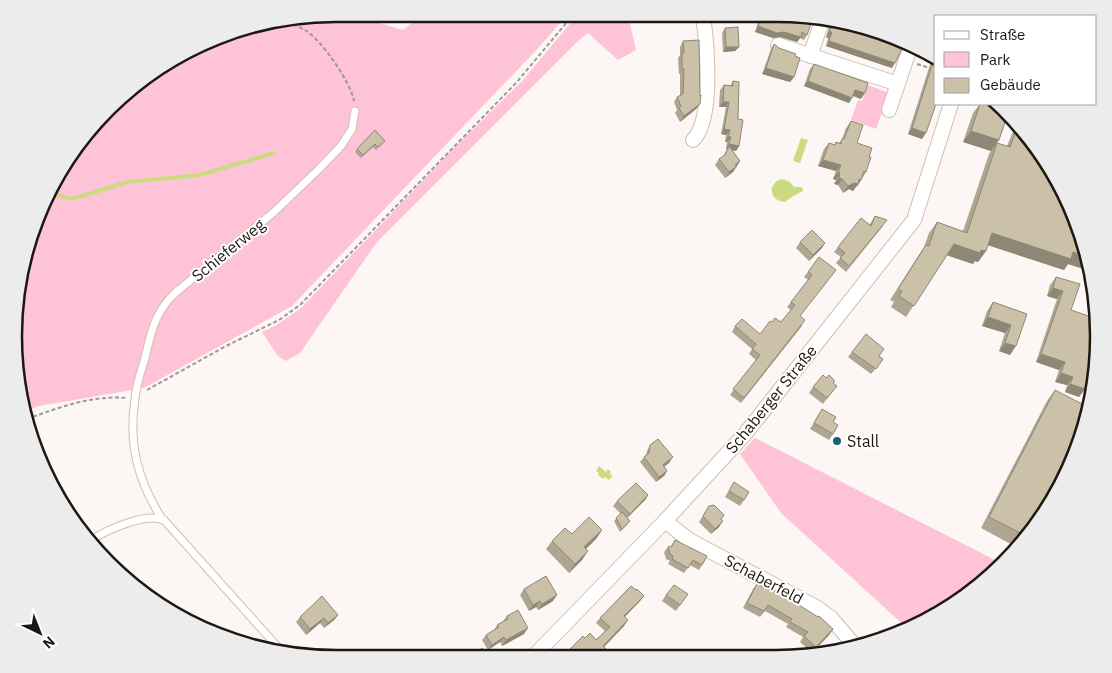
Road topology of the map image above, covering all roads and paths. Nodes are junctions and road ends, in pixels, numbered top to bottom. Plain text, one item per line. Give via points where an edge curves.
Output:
1 (567, 22) edge
2 (703, 22) edge
3 (294, 25) edge
4 (820, 26) edge
5 (778, 45) edge
6 (909, 52) edge
7 (810, 56) junction
8 (906, 60) junction
9 (934, 69) edge
10 (898, 84) junction
11 (951, 105) edge
12 (889, 110) dead end
13 (355, 111) joint
14 (694, 140) dead end
15 (134, 398) junction
16 (33, 417) edge
17 (162, 519) junction
18 (665, 521) junction
19 (95, 538) edge
20 (851, 641) edge
21 (275, 644) edge
22 (541, 650) edge

1 - 15 path via 516,83 300,305 279,320
2 - 14 street via 706,103 700,132
3 - 13 path via 307,31 332,60 350,87
4 - 7 street
5 - 7 street
6 - 8 street
7 - 10 street
8 - 9 path
8 - 10 street
10 - 12 street
11 - 18 street, Schaberger Straße via 914,220 745,434
13 - 15 lane, Schieferweg via 348,136 320,169 162,307 155,318
15 - 16 path via 90,399
15 - 17 lane, Schieferweg via 137,466 145,491
17 - 19 lane via 113,528
17 - 21 lane, Schieferweg
18 - 20 street, Schaberfeld via 689,540 816,607 831,618
18 - 22 street, Schaberger Straße

